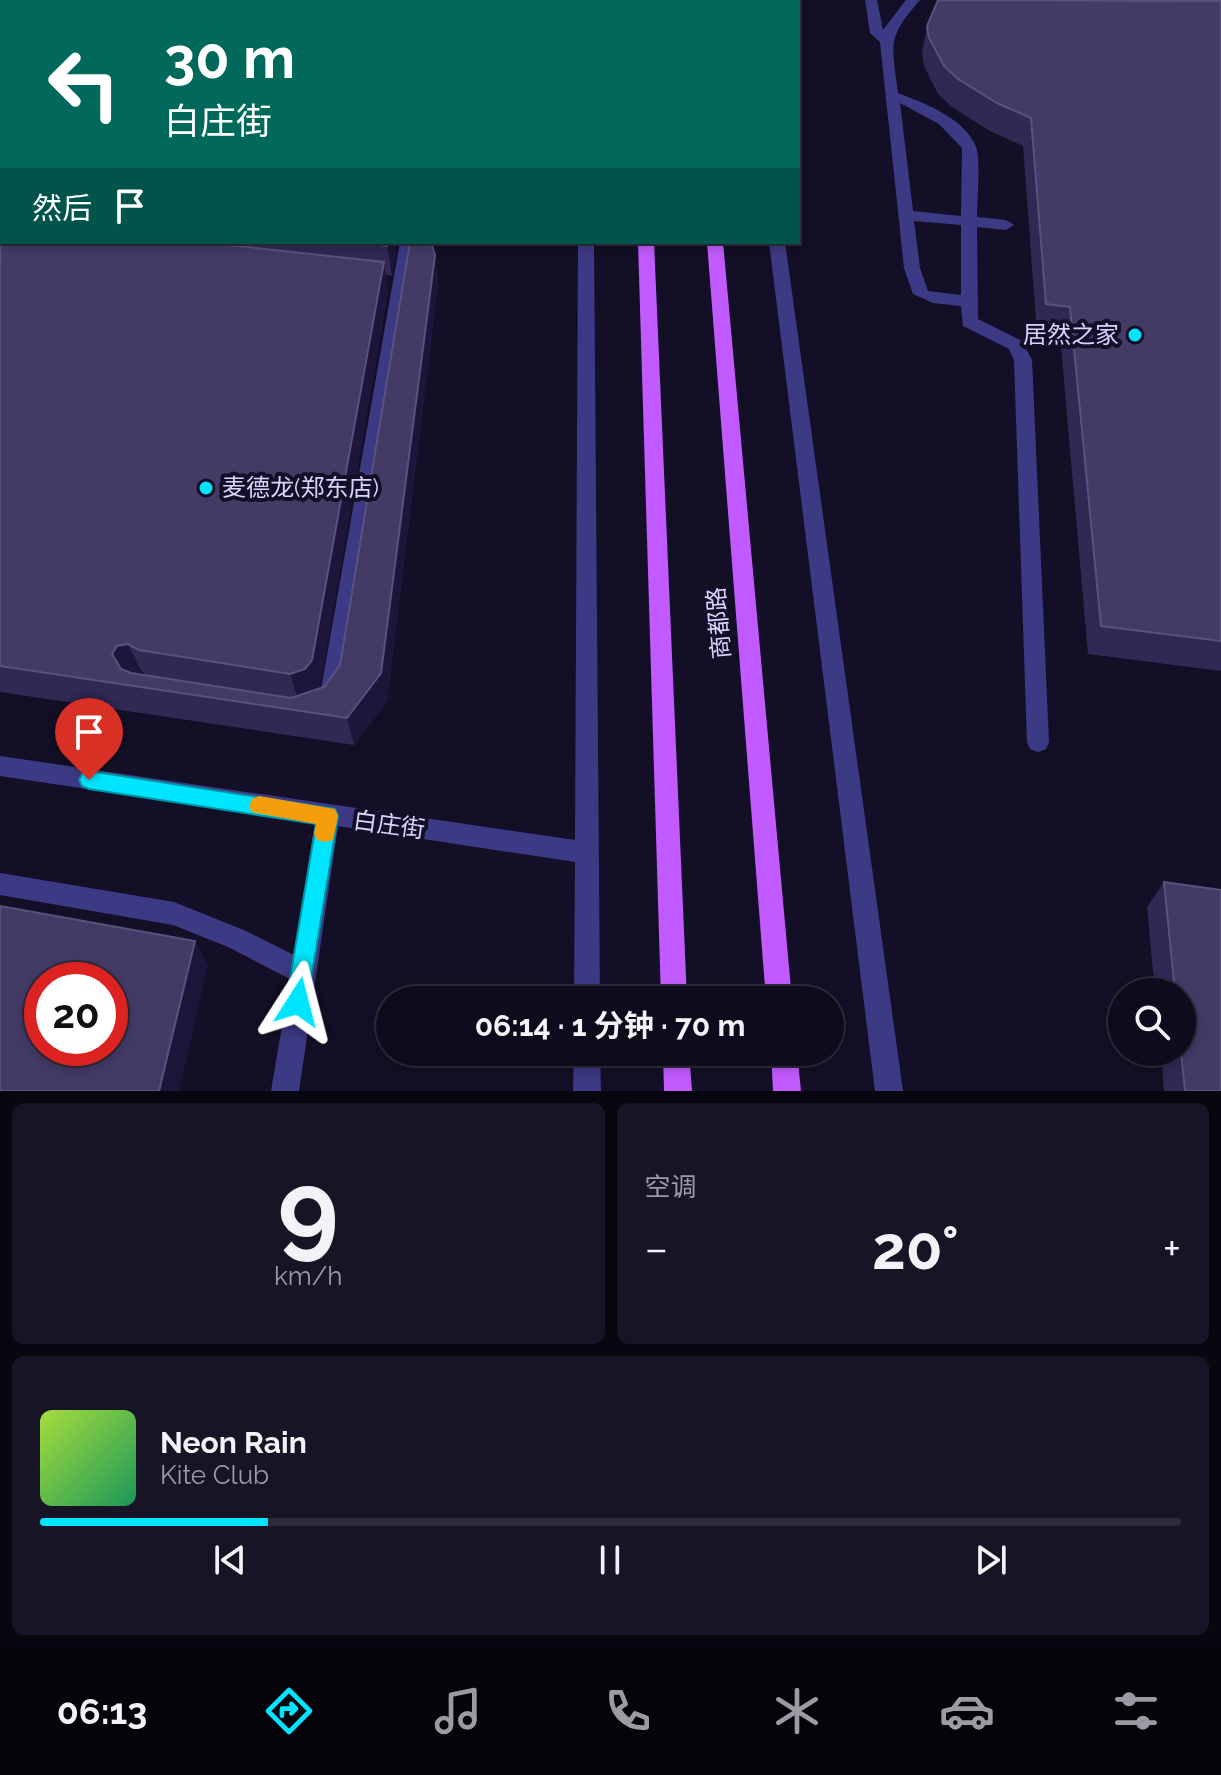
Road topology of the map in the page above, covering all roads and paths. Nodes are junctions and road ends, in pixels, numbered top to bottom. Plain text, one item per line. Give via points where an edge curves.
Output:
1 (871, 0) edge
2 (914, 0) edge
3 (885, 40) junction
4 (892, 95) junction
5 (906, 215) junction
6 (969, 221) junction
7 (1006, 225) dead end
8 (407, 244) edge
9 (586, 244) edge
10 (646, 244) edge
11 (715, 244) edge
12 (777, 244) edge
13 (969, 301) junction
14 (311, 710) edge
15 (1038, 742) dead end
16 (0, 766) edge
17 (328, 816) junction
18 (588, 853) junction
19 (0, 884) edge
20 (302, 972) junction
21 (587, 986) edge
22 (673, 986) edge
23 (778, 986) edge
24 (587, 1066) edge
25 (677, 1066) edge
26 (785, 1066) edge
27 (285, 1091) edge
28 (587, 1091) edge
29 (678, 1091) edge
30 (787, 1091) edge
31 (889, 1091) edge

1 - 3 street via 877,33
2 - 3 street via 899,12
3 - 4 street
4 - 5 street
4 - 6 street via 940,116 969,148
5 - 6 street
5 - 13 street via 921,294
6 - 7 street
6 - 13 street
8 - 14 street via 391,284 333,692 323,706
9 - 18 street
10 - 22 main road
11 - 23 main road, 商都路
12 - 31 street
13 - 15 street via 969,322 1016,345 1023,360
16 - 17 street, 白庄街
17 - 18 street, 白庄街
17 - 20 street
18 - 21 street
19 - 20 street via 174,914
20 - 27 street
24 - 28 street
25 - 29 main road
26 - 30 main road

